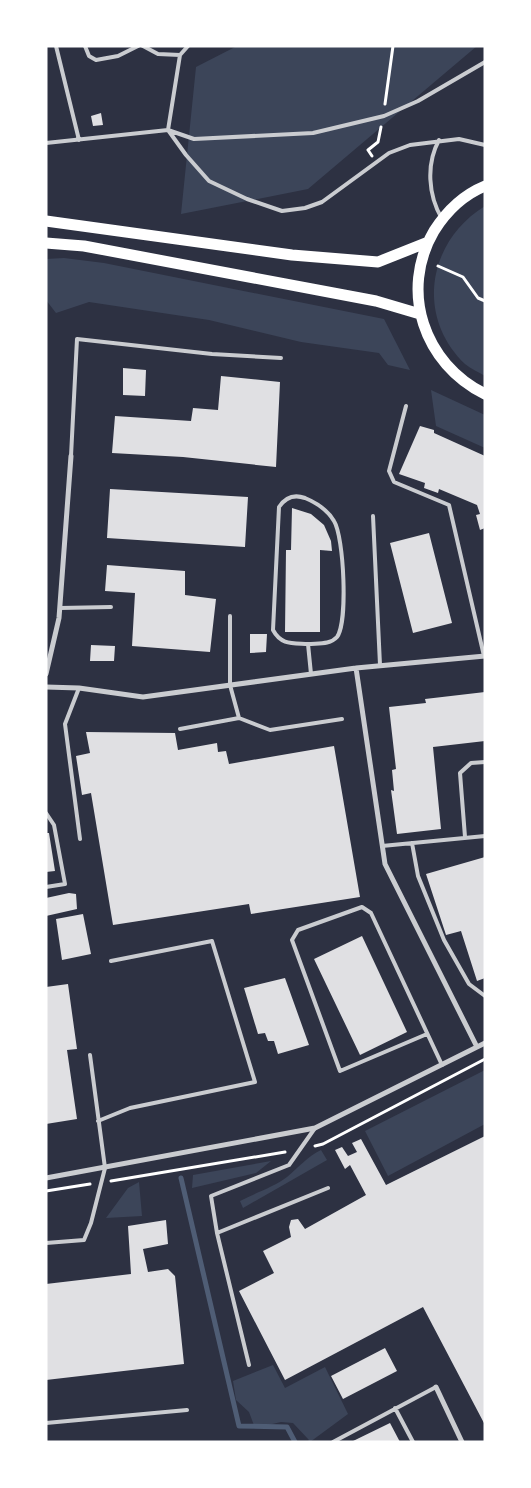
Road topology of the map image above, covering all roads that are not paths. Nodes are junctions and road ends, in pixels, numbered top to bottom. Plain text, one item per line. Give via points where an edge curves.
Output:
1 (56, 46) edge
2 (85, 46) edge
3 (138, 46) edge
4 (143, 46) edge
5 (188, 46) edge
6 (180, 54) junction
7 (485, 62) edge
8 (168, 130) junction
9 (79, 140) junction
10 (439, 140) junction
11 (46, 143) edge
12 (485, 145) edge
13 (485, 186) edge
14 (442, 219) junction
15 (46, 221) edge
16 (428, 242) junction
17 (46, 243) edge
18 (420, 314) junction
19 (281, 358) dead end
20 (485, 394) edge
21 (406, 406) dead end
22 (71, 456) joint
23 (373, 516) dead end
24 (112, 607) dead end
25 (60, 608) junction
26 (230, 616) dead end
27 (308, 644) junction
28 (484, 656) edge
29 (380, 665) junction
30 (356, 668) junction
31 (46, 674) edge
32 (312, 674) junction
33 (230, 685) junction
34 (46, 687) edge
35 (79, 688) junction
36 (239, 718) junction
37 (342, 719) dead end
38 (180, 729) dead end
39 (485, 762) edge
40 (47, 815) edge
41 (485, 836) edge
42 (465, 838) junction
43 (80, 839) dead end
44 (412, 843) junction
45 (382, 846) junction
46 (46, 887) edge
47 (111, 961) dead end
48 (485, 996) edge
49 (427, 1034) junction
50 (485, 1043) edge
51 (477, 1048) junction
52 (90, 1055) dead end
53 (442, 1065) junction
54 (98, 1121) junction
55 (315, 1128) junction
56 (105, 1168) junction
57 (46, 1178) edge
58 (328, 1188) dead end
59 (217, 1233) junction
60 (46, 1243) edge
61 (249, 1365) dead end
62 (436, 1387) joint
63 (395, 1408) junction
64 (187, 1410) dead end
65 (46, 1423) edge
66 (333, 1442) edge
67 (413, 1442) edge
68 (462, 1442) edge

1 - 9 lane
2 - 3 lane via 89,56 96,60 118,56
4 - 6 lane via 158,54
5 - 6 lane
6 - 8 lane
7 - 8 lane via 418,101 384,116 346,127 313,133 194,139
8 - 9 lane
8 - 10 lane via 209,181 282,211 322,202 389,153
9 - 11 lane
10 - 12 lane via 459,138
10 - 14 lane via 432,153 429,170 436,209
13 - 14 main road via 459,202
14 - 16 main road
15 - 16 main road via 292,255 378,262
16 - 18 main road via 417,290
17 - 18 main road via 84,246 376,301
18 - 20 main road via 426,332 445,364 458,377
19 - 22 lane via 78,339
21 - 28 lane via 389,471 394,482 449,505
22 - 25 street
23 - 29 lane
24 - 25 lane
25 - 31 street
26 - 33 lane
27 - 27 lane via 329,643 337,637 342,621 341,538 335,521 321,505 302,496 289,497 279,507 274,630 284,643
27 - 32 lane
28 - 29 street
29 - 30 street
30 - 32 street
30 - 45 street
32 - 33 street
33 - 35 street via 143,697
33 - 36 lane
34 - 35 street
35 - 43 lane via 65,724
36 - 37 lane via 270,730
36 - 38 lane
39 - 42 lane via 471,763 460,772
40 - 46 lane via 54,825 64,884
41 - 42 lane
42 - 44 lane
44 - 45 lane
44 - 48 lane via 418,876 444,940 469,984
45 - 51 street via 385,864
47 - 54 lane via 212,941 256,1082 130,1108
49 - 49 lane via 371,913 362,907 298,930 292,940 340,1071
49 - 53 lane
50 - 51 street
51 - 53 street
52 - 54 lane
53 - 55 street
54 - 56 lane
55 - 56 street
55 - 59 lane via 289,1166 211,1196
56 - 57 street
56 - 60 lane via 84,1240
58 - 59 lane
59 - 61 lane
62 - 63 lane
62 - 68 street
63 - 66 lane
63 - 67 lane
64 - 65 lane

